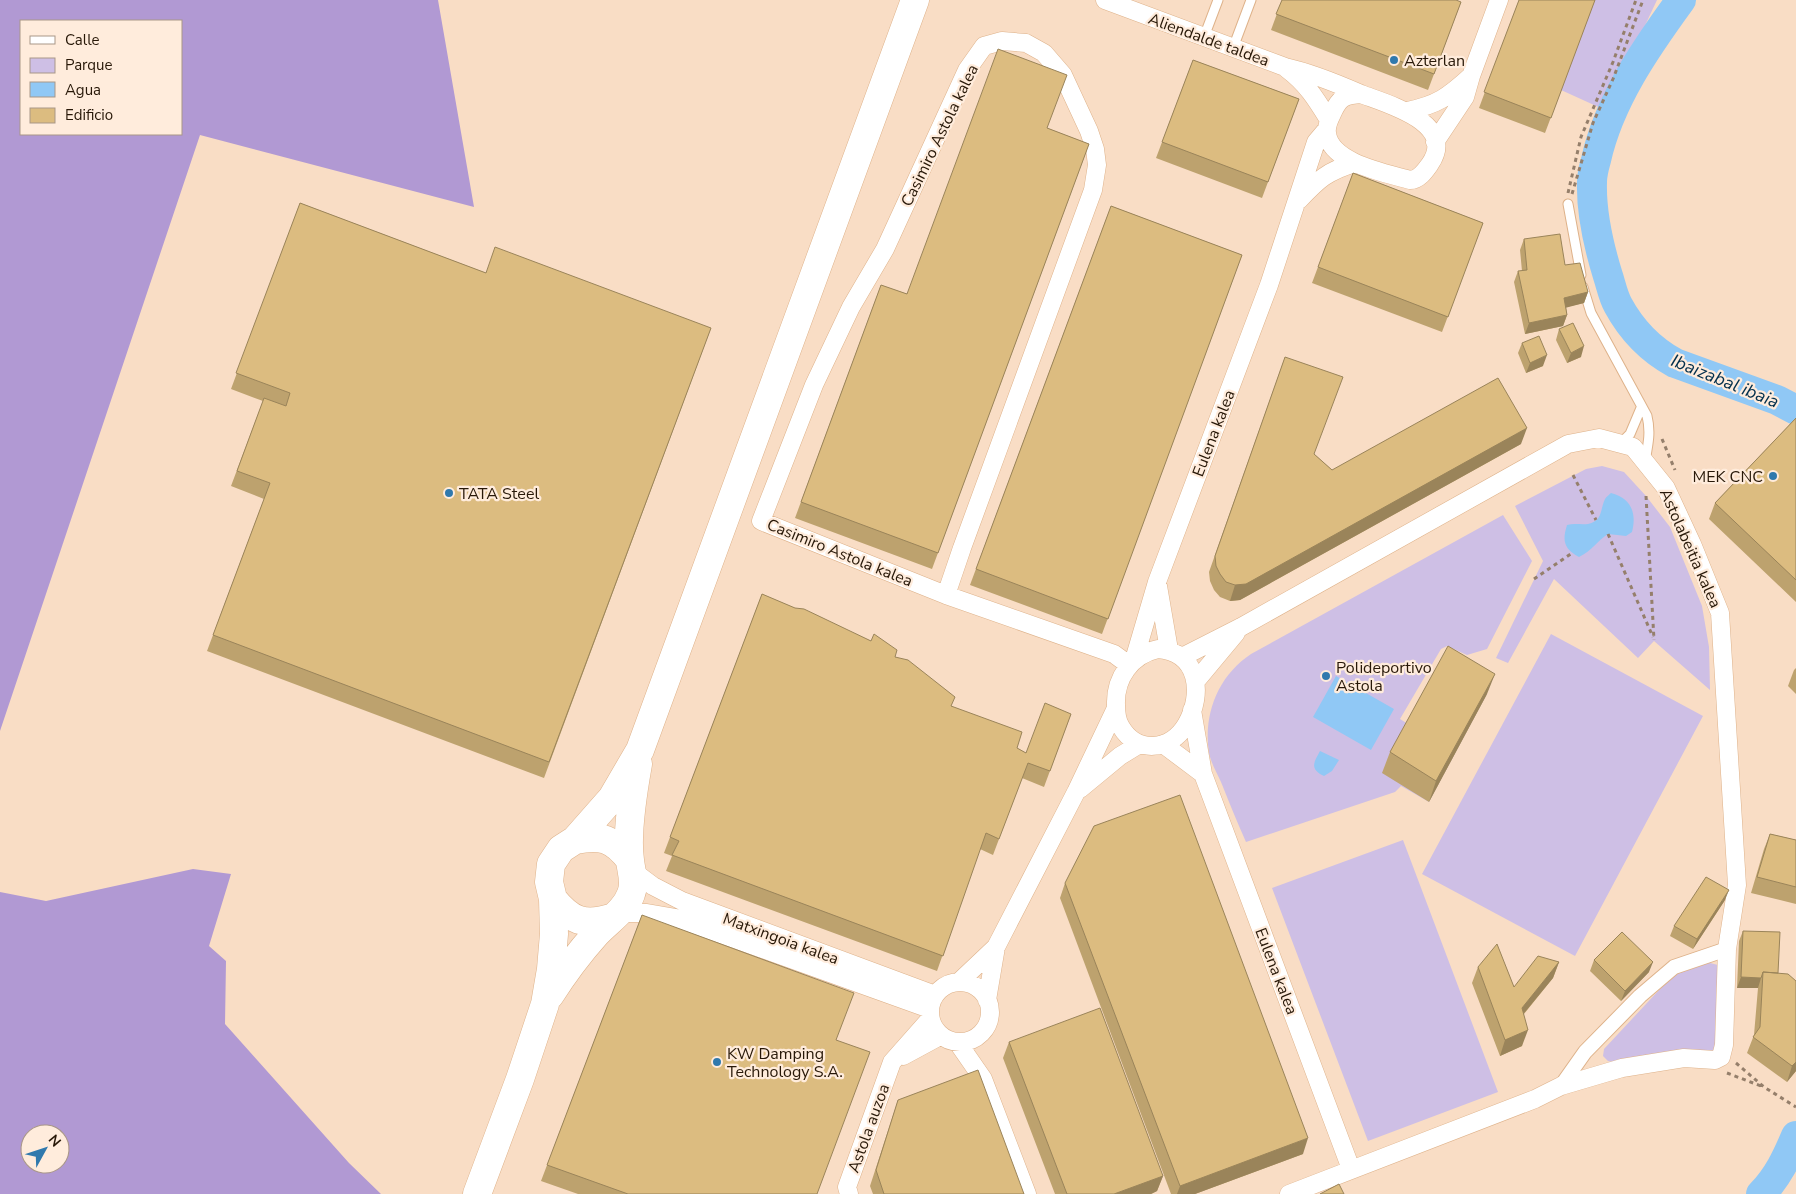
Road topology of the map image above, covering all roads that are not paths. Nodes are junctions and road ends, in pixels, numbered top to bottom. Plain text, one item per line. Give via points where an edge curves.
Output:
1 (915, 0) edge
2 (1105, 0) edge
3 (1218, 0) edge
4 (1251, 0) edge
5 (1499, 0) edge
6 (1204, 37) junction
7 (1233, 48) junction
8 (1285, 67) junction
9 (1471, 76) junction
10 (1361, 94) junction
11 (1407, 111) junction
12 (1328, 124) junction
13 (1435, 142) junction
14 (1355, 163) junction
15 (1296, 202) junction
16 (1571, 202) road end
17 (1641, 408) junction
18 (1620, 444) junction
19 (1645, 462) junction
20 (1158, 582) junction
21 (946, 595) junction
22 (1241, 627) junction
23 (1094, 648) junction
24 (1176, 653) junction
25 (1132, 663) junction
26 (1196, 681) junction
27 (1119, 682) junction
28 (1116, 708) junction
29 (1192, 710) junction
30 (1163, 744) junction
31 (1138, 745) junction
32 (640, 750) junction
33 (1202, 774) junction
34 (1076, 792) junction
35 (575, 840) junction
36 (631, 865) junction
37 (553, 899) junction
38 (615, 916) junction
39 (996, 947) junction
40 (1728, 949) junction
41 (959, 982) junction
42 (987, 1000) junction
43 (544, 1004) junction
44 (932, 1008) junction
45 (940, 1036) junction
46 (977, 1037) junction
47 (958, 1042) junction
48 (892, 1062) junction
49 (983, 1079) junction
50 (1561, 1086) junction
51 (1351, 1169) junction
52 (477, 1194) edge
53 (849, 1194) edge
54 (1027, 1194) edge
55 (1289, 1194) edge

1 - 32 main road
2 - 6 street, Aliendalde taldea
3 - 6 lane
4 - 7 lane
5 - 9 street, Aliendalde taldea
6 - 7 street, Aliendalde taldea
7 - 8 street, Aliendalde taldea
8 - 10 street, Aliendalde taldea via 1336,82
8 - 12 street, Aliendalde taldea via 1314,95
9 - 11 street, Aliendalde taldea via 1439,102
9 - 13 street, Aliendalde taldea via 1466,97
10 - 11 street, Aliendalde taldea
10 - 12 street via 1348,95 1336,104
11 - 13 street, Aliendalde taldea via 1427,125
12 - 14 street, Aliendalde taldea via 1329,142
12 - 15 street via 1316,142
13 - 14 street, Aliendalde taldea via 1436,153 1431,163 1414,180
14 - 15 street via 1337,168 1320,179
15 - 20 street, Eulena kalea via 1269,285
16 - 17 lane via 1582,283 1591,313
17 - 18 lane via 1630,434
17 - 19 lane via 1649,426
18 - 19 street, Astolabeitia kalea via 1633,447
18 - 22 street, Astolabeitia kalea via 1599,438 1568,444
19 - 40 street, Astolabeitia kalea via 1666,488 1720,613 1737,885
20 - 24 street, Eulena kalea
20 - 25 street, Eulena kalea
21 - 21 street, Casimiro Astola kalea via 761,521 814,384 851,307 885,249 967,70 984,46 1002,41 1026,43 1044,54 1063,75 1085,123 1095,149 1093,190
21 - 23 street, Casimiro Astola kalea
22 - 24 street, Astolabeitia kalea
22 - 26 street, Astolabeitia kalea
23 - 25 street, Casimiro Astola kalea
23 - 27 street, Casimiro Astola kalea
24 - 25 street via 1158,649 1146,652
24 - 26 street via 1191,667
25 - 27 street
26 - 29 street
27 - 28 street
28 - 31 street via 1118,723
28 - 34 street
29 - 30 street via 1185,726
29 - 33 street, Eulena kalea
30 - 31 street
30 - 33 street
31 - 34 street
32 - 35 main road via 612,798
32 - 36 main road via 630,826
33 - 51 street, Eulena kalea
34 - 39 street
35 - 36 main road via 592,837 610,841 622,850
35 - 37 main road via 561,850 551,864 549,882
36 - 38 main road via 634,879 632,894
36 - 44 street, Matxingoia kalea via 653,886 682,901
37 - 38 main road via 565,913 581,921 600,921
37 - 43 main road via 552,952
38 - 43 main road via 577,956
38 - 44 street, Matxingoia kalea via 647,913 676,918
39 - 41 street
39 - 42 street
40 - 50 street via 1674,966 1592,1045
40 - 50 street, Astolabeitia kalea via 1721,1056 1715,1060 1684,1058 1622,1068
41 - 42 street via 976,987
41 - 44 street via 941,988
42 - 46 street via 989,1020
43 - 52 main road
44 - 45 street via 934,1028
44 - 48 street, Astola auzoa
45 - 47 street
45 - 48 street, Astola auzoa
46 - 47 street
46 - 49 street
47 - 49 street
48 - 53 street, Astola auzoa via 847,1187
49 - 54 street
50 - 51 street via 1535,1099
51 - 55 street

